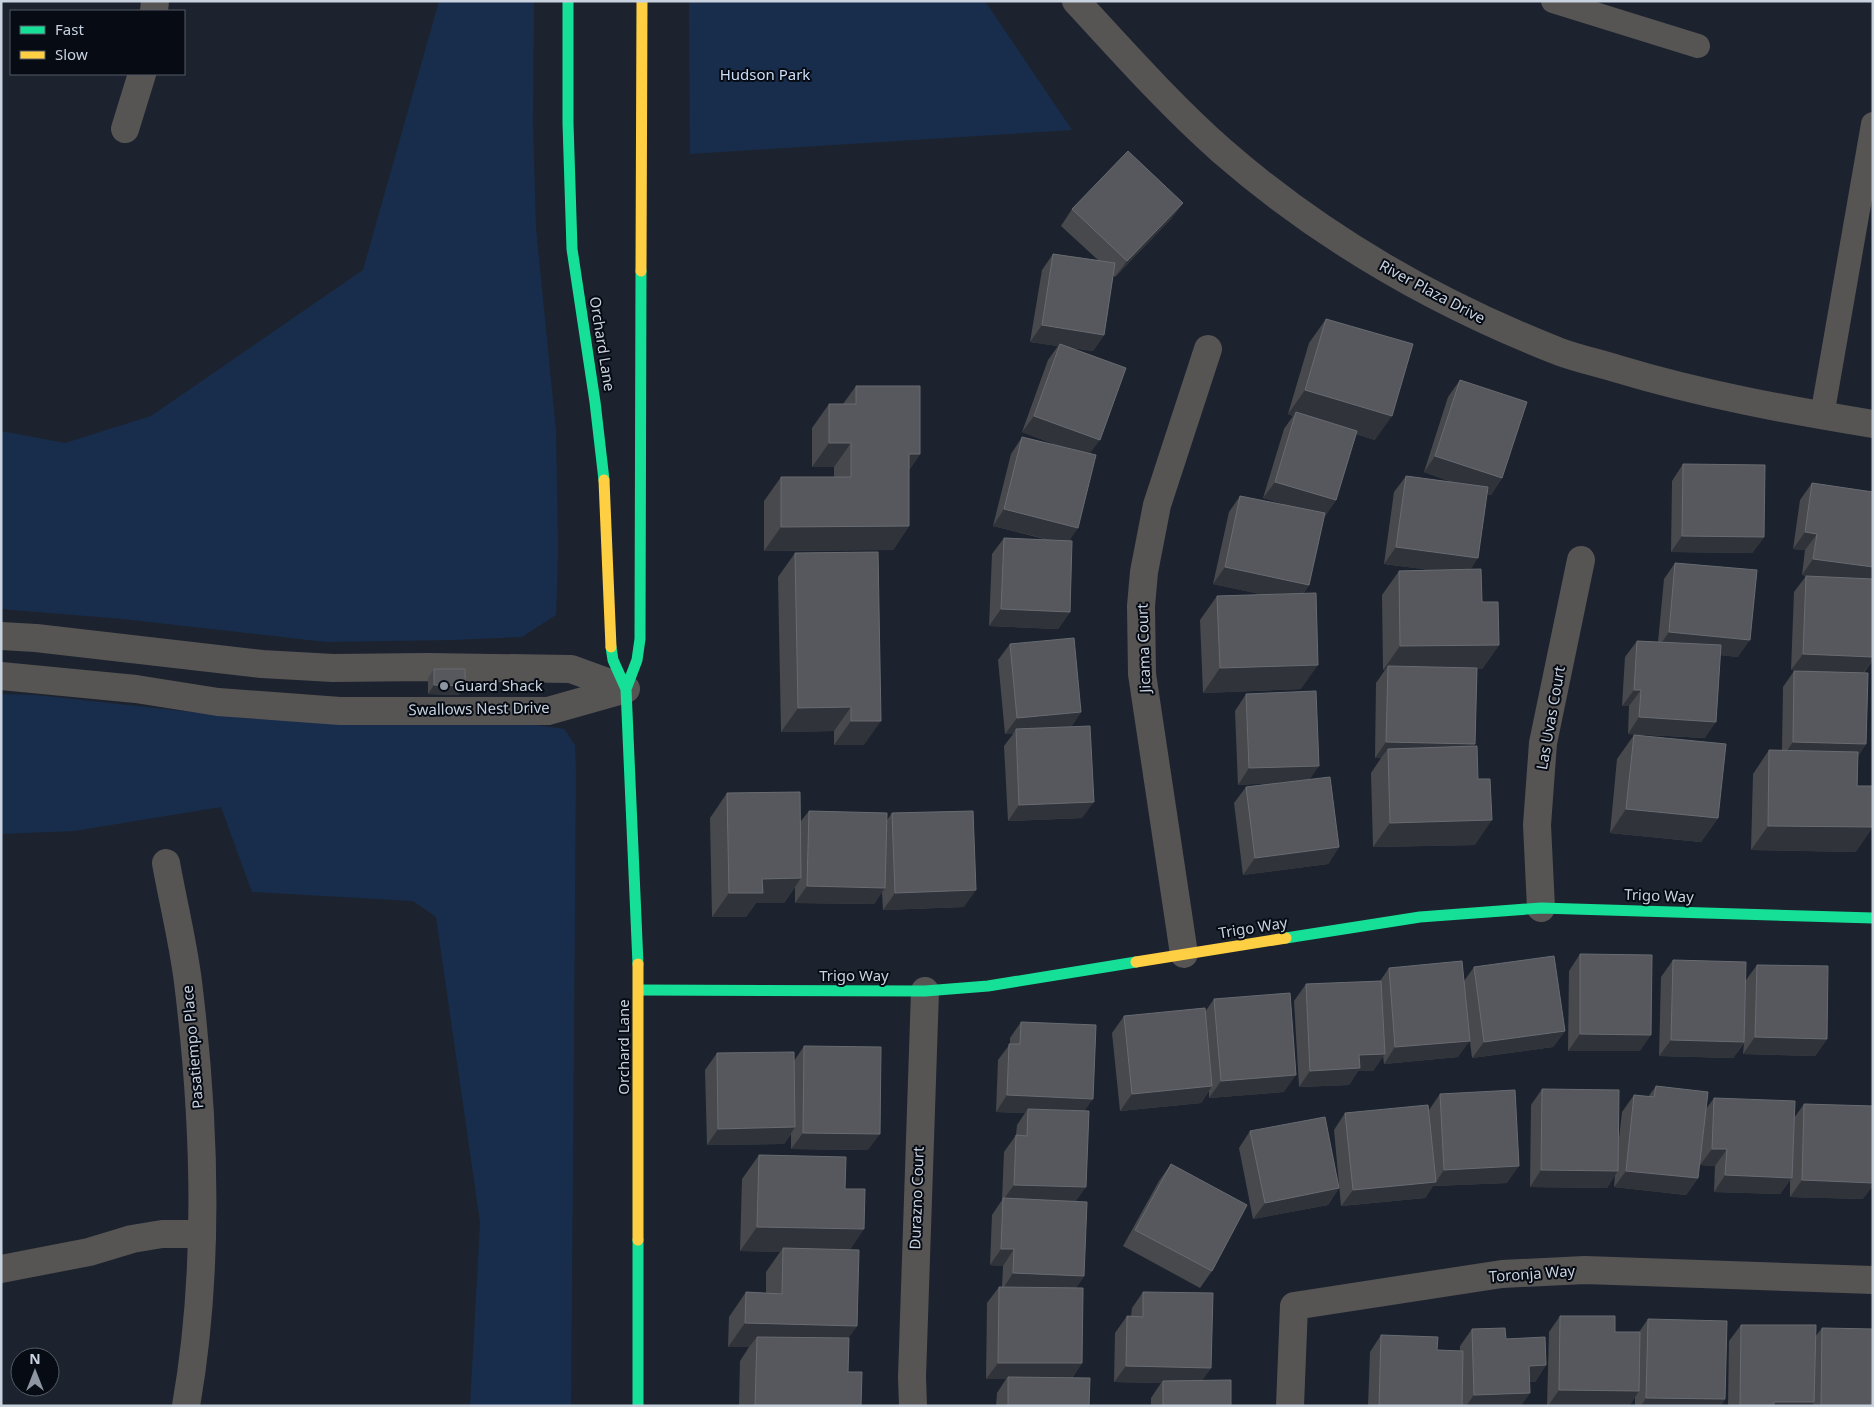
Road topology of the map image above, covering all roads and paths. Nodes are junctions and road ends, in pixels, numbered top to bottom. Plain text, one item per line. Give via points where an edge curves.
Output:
1 (568, 1) edge
2 (642, 1) edge
3 (1076, 1) edge
4 (1553, 1) edge
5 (1698, 46) dead end
6 (142, 75) edge
7 (1873, 124) edge
8 (126, 129) dead end
9 (1208, 349) dead end
10 (1822, 416) junction
11 (1873, 424) edge
12 (1581, 560) dead end
13 (1, 636) edge
14 (1, 676) edge
15 (626, 689) junction
16 (166, 863) dead end
17 (1541, 908) junction
18 (1873, 918) edge
19 (1184, 954) junction
20 (639, 990) junction
21 (925, 991) junction
22 (202, 1234) junction
23 (1, 1269) edge
24 (1873, 1280) edge
25 (186, 1406) edge
26 (638, 1406) edge
27 (913, 1406) edge
28 (1290, 1406) edge

1 - 15 street, Orchard Lane via 572,249 604,477 610,641 613,660
2 - 15 street, Orchard Lane via 640,639 637,660
3 - 10 street, River Plaza Drive via 1222,151 1306,219 1398,277 1462,311 1562,353 1667,384
4 - 5 lane
6 - 8 street
7 - 10 lane
9 - 19 street, Jicama Court via 1157,505 1141,606 1142,674
10 - 11 street, River Plaza Drive
12 - 17 street, Las Uvas Court via 1543,743 1537,825
13 - 15 street via 262,664 333,668 571,669
14 - 15 street, Swallows Nest Drive via 136,689 218,702 340,711 548,711
15 - 20 street, Orchard Lane
16 - 22 street, Pasatiempo Place via 188,980 198,1081
17 - 18 street, Trigo Way
17 - 19 street, Trigo Way via 1420,917
19 - 21 street, Trigo Way via 988,986
20 - 21 street, Trigo Way
20 - 26 street, Orchard Lane
21 - 27 street, Durazno Court
22 - 23 street via 162,1234
22 - 25 street, Pasatiempo Place via 193,1366
24 - 28 street, Toronja Way via 1576,1271 1502,1274 1294,1306

